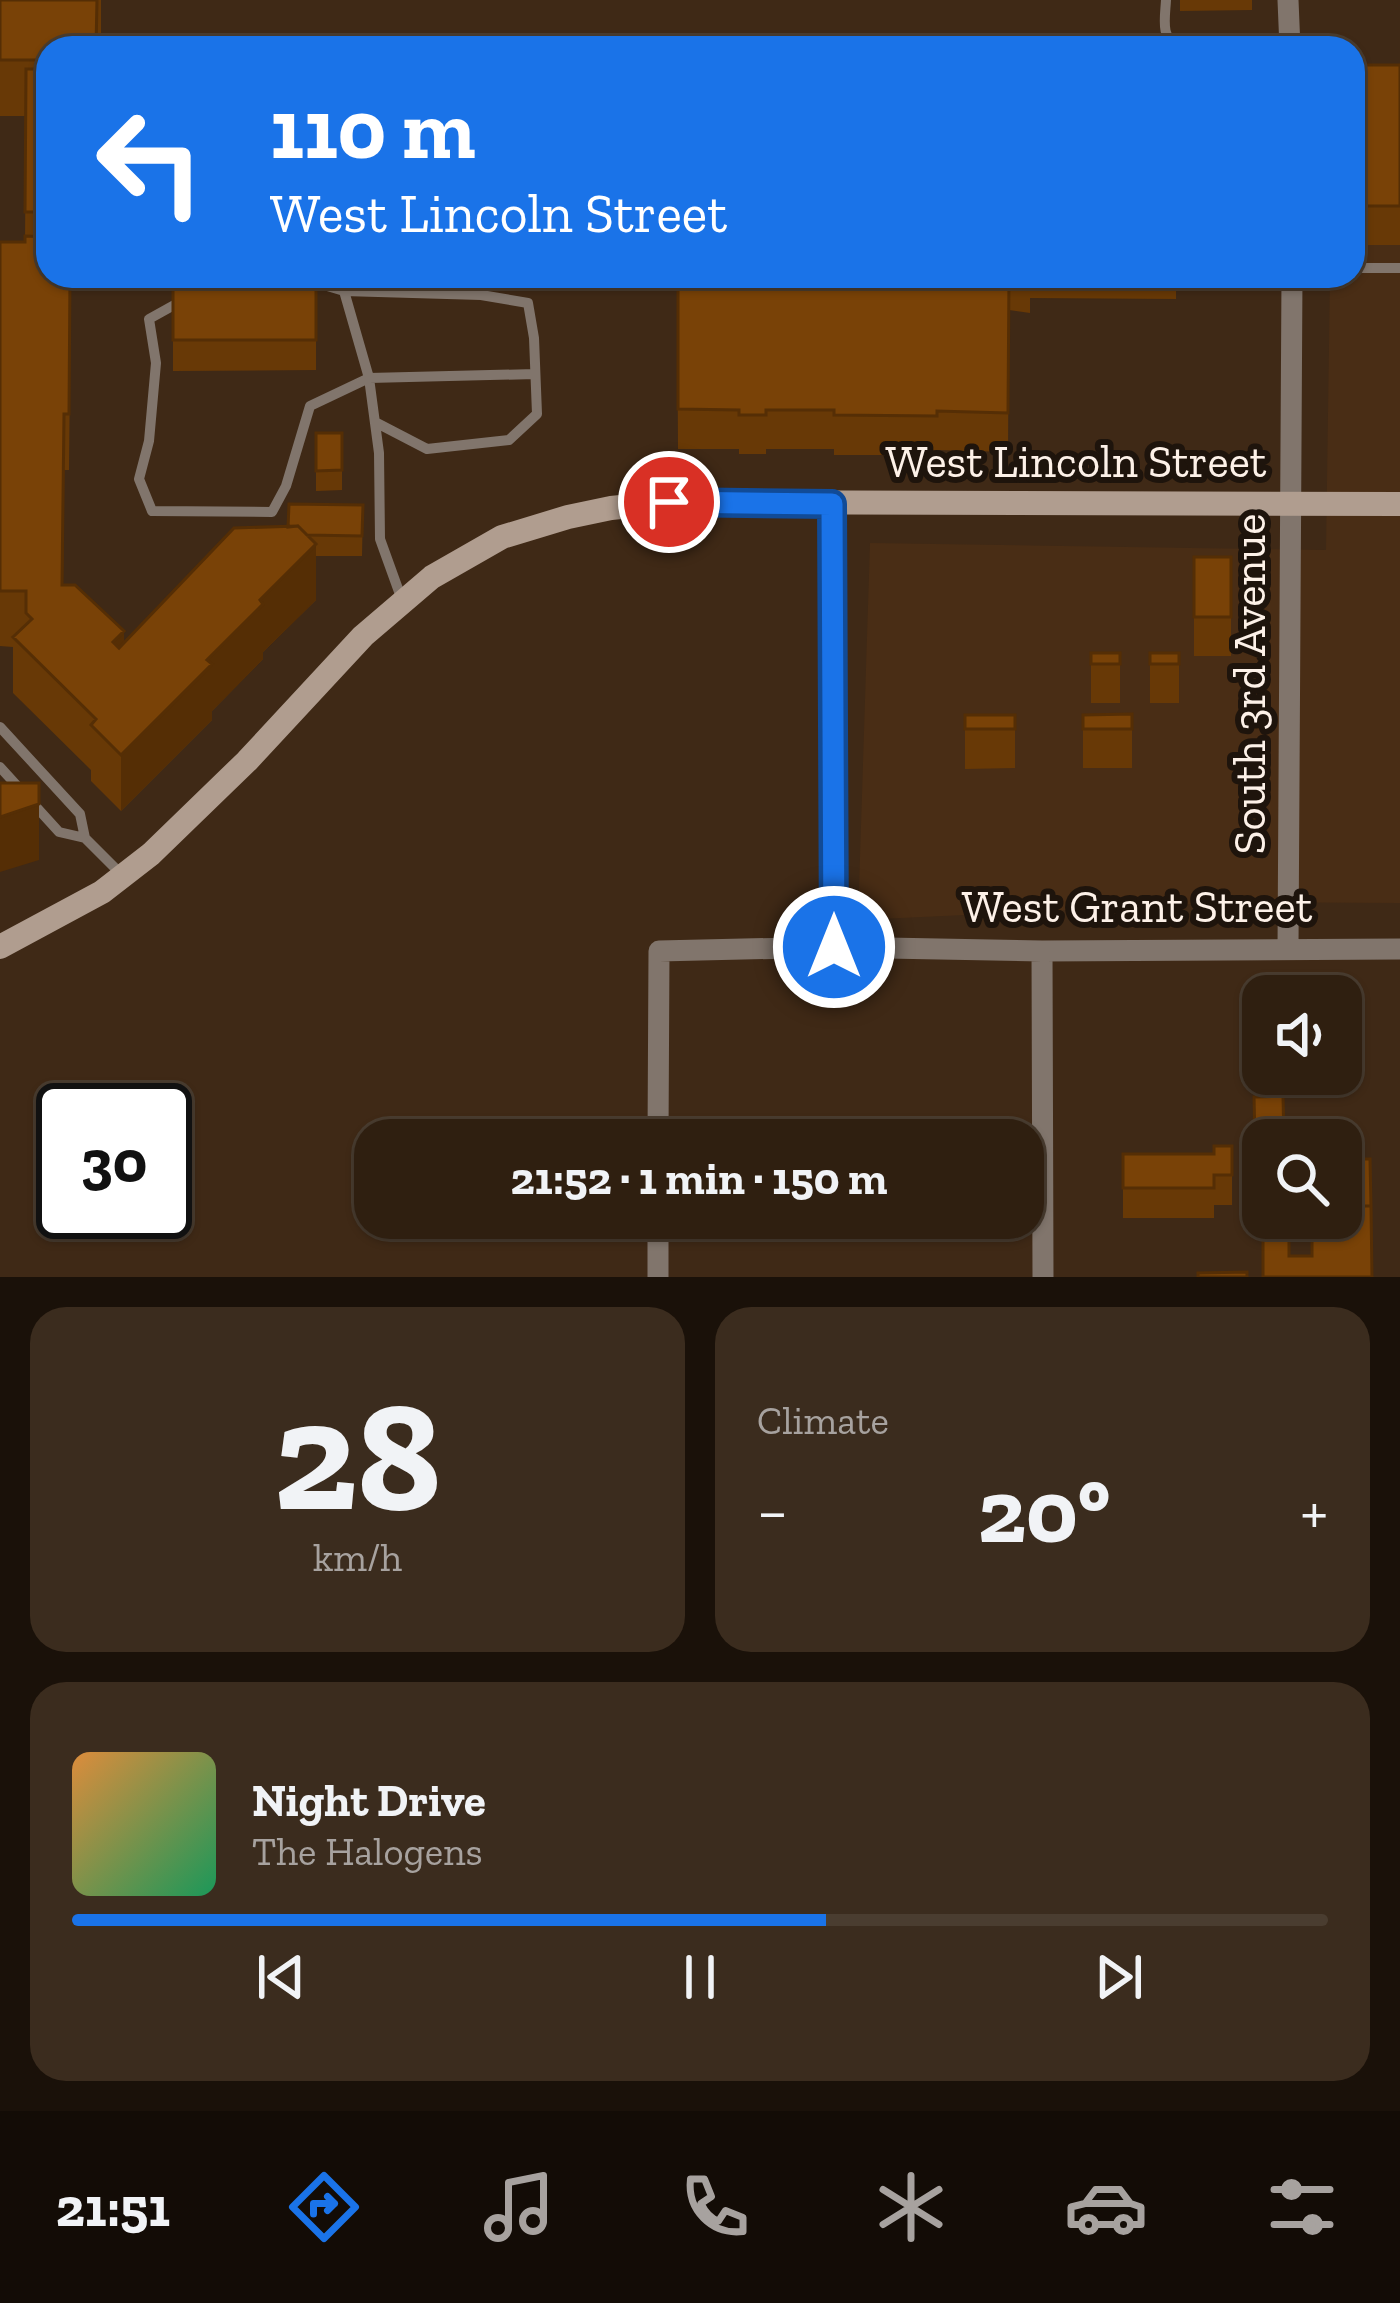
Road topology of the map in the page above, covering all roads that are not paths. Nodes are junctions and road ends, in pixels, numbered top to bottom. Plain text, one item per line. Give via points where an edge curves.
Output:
1 (1166, 0) edge
2 (1288, 0) edge
3 (1167, 36) edge
4 (1290, 36) edge
5 (1365, 268) edge
6 (1400, 268) edge
7 (334, 288) edge
8 (1292, 288) edge
9 (344, 291) junction
10 (192, 295) edge
11 (535, 374) junction
12 (369, 378) junction
13 (375, 422) junction
14 (1290, 503) junction
15 (832, 504) junction
16 (1400, 504) edge
17 (403, 603) junction
18 (0, 727) edge
19 (0, 767) edge
20 (86, 838) junction
21 (112, 884) junction
22 (0, 947) edge
23 (834, 947) junction
24 (1288, 949) junction
25 (1400, 950) edge
26 (1042, 951) junction
27 (658, 1119) edge
28 (658, 1239) edge
29 (658, 1277) edge
30 (1042, 1277) edge

1 - 3 lane
2 - 4 street
5 - 6 lane
7 - 9 lane
8 - 14 street, South 3rd Avenue
9 - 11 lane via 528,303
9 - 12 lane
10 - 12 lane via 149,320 156,363 139,479 152,511 272,512 310,406
11 - 12 lane
11 - 13 lane via 537,414 509,440 427,449
12 - 13 lane
13 - 17 lane via 380,539
14 - 15 main road, West Lincoln Street
14 - 16 main road, West Lincoln Street
14 - 24 street, South 3rd Avenue
15 - 17 main road, West Lincoln Street via 669,502 568,517 502,536
15 - 23 street
17 - 21 main road, West Lincoln Street
18 - 20 lane via 80,814
19 - 20 lane via 58,832
20 - 21 lane
21 - 22 main road
23 - 26 street, West Grant Street
23 - 27 street, West Grant Street via 659,951
24 - 25 street, West Grant Street
24 - 26 street, West Grant Street
26 - 30 street
28 - 29 street

